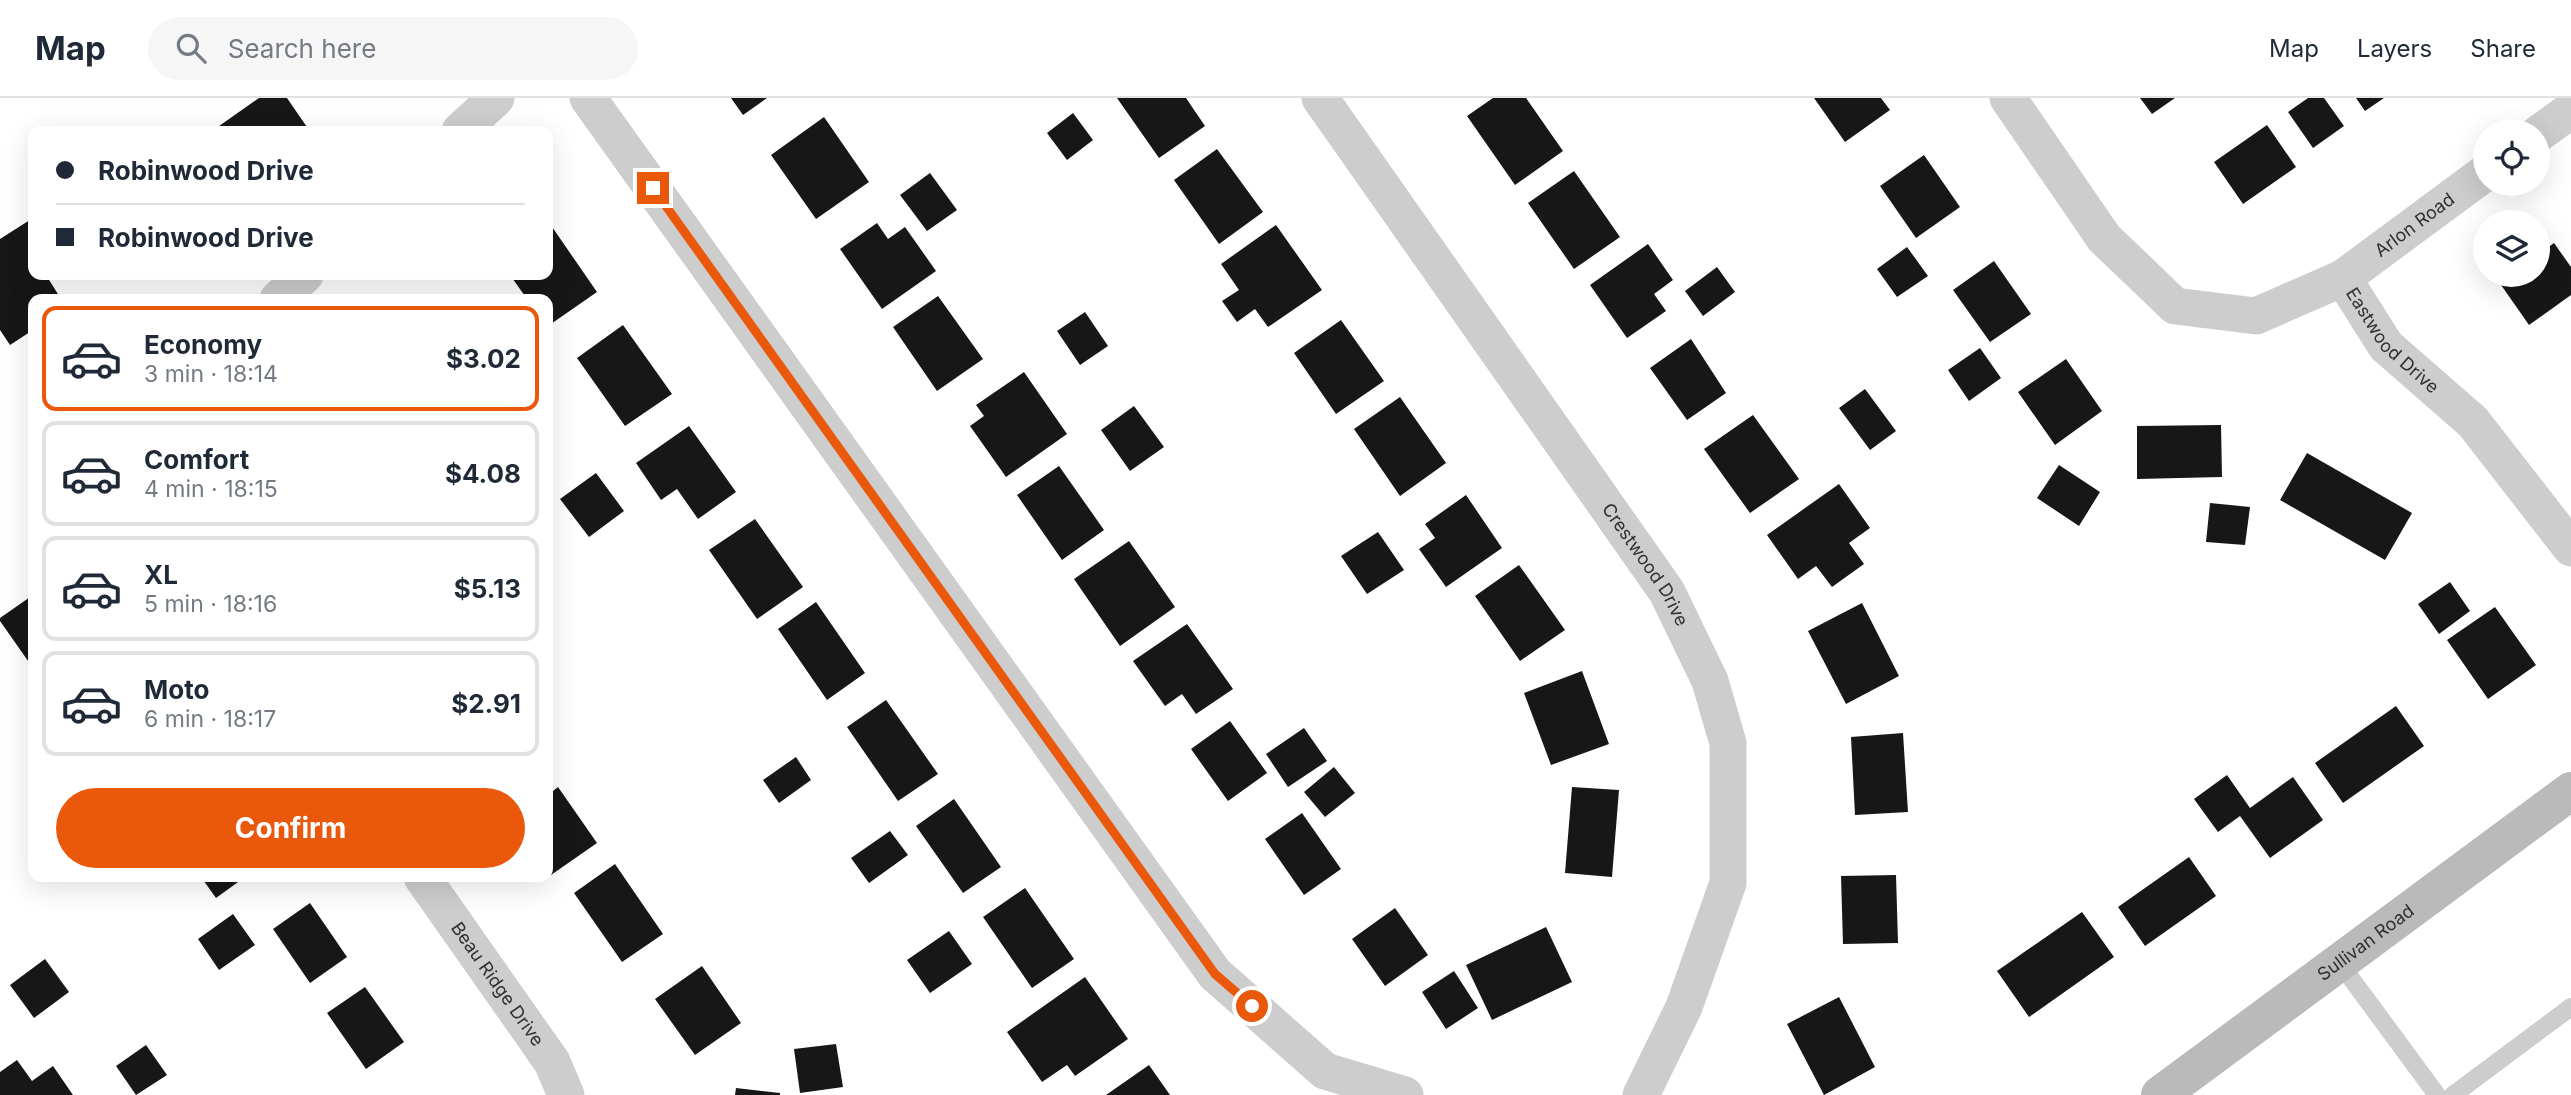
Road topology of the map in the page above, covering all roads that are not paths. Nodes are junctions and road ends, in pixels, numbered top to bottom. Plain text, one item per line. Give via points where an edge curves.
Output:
1 (496, 98) edge
2 (589, 98) edge
3 (1321, 98) edge
4 (2008, 98) edge
5 (2571, 110) edge
6 (2550, 125) edge
7 (465, 126) edge
8 (2473, 182) edge
9 (2343, 278) junction
10 (299, 280) edge
11 (284, 294) edge
12 (2571, 548) edge
13 (2571, 791) edge
14 (426, 882) edge
15 (2339, 962) junction
16 (2571, 1007) edge
17 (566, 1095) edge
18 (1405, 1095) edge
19 (1641, 1095) edge
20 (2160, 1095) edge
21 (2437, 1095) edge
22 (2453, 1095) edge

1 - 7 street
2 - 18 street via 1215,974 1325,1071
3 - 19 street, Crestwood Drive via 1667,592 1710,681 1728,743 1728,883 1684,1007
4 - 9 street, Eastwood Drive via 2105,238 2175,306 2256,316
5 - 6 street
8 - 9 street, Arlon Road
9 - 12 street, Eastwood Drive via 2386,346 2473,422
10 - 11 street
13 - 15 street, Sullivan Road
14 - 17 street, Beau Ridge Drive via 552,1062
15 - 20 street, Sullivan Road
15 - 21 lane
16 - 22 lane

